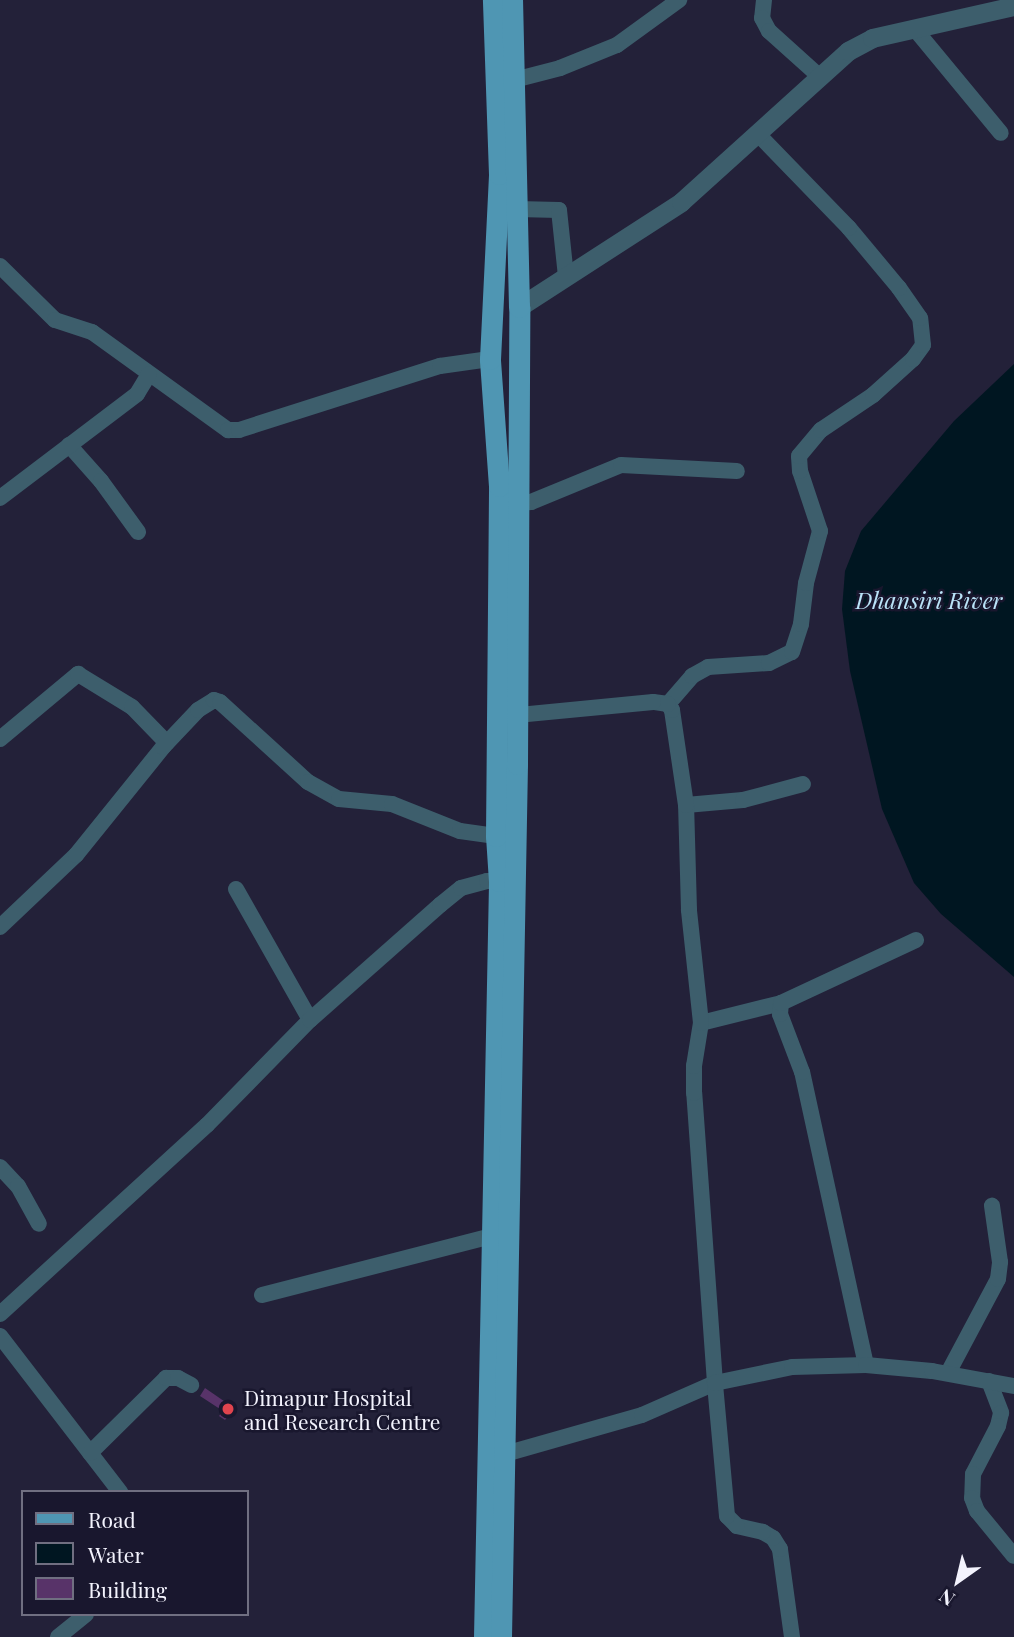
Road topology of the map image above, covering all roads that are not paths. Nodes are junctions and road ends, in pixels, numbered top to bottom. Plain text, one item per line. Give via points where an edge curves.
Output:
1 (493, 0) edge
2 (512, 0) edge
3 (679, 0) edge
4 (764, 0) edge
5 (1014, 6) edge
6 (914, 28) junction
7 (820, 76) junction
8 (514, 80) junction
9 (757, 133) junction
10 (1001, 133) dead end
11 (517, 209) junction
12 (0, 266) edge
13 (566, 277) junction
14 (519, 307) junction
15 (491, 359) junction
16 (149, 374) junction
17 (69, 444) junction
18 (737, 471) dead end
19 (0, 498) edge
20 (518, 503) junction
21 (138, 533) dead end
22 (668, 704) junction
23 (517, 715) junction
24 (0, 739) edge
25 (167, 743) junction
26 (803, 784) dead end
27 (686, 805) junction
28 (496, 836) junction
29 (499, 881) junction
30 (236, 889) dead end
31 (0, 927) edge
32 (916, 940) dead end
33 (781, 1003) junction
34 (310, 1020) junction
35 (701, 1023) junction
36 (0, 1167) edge
37 (992, 1206) dead end
38 (39, 1224) dead end
39 (492, 1236) junction
40 (262, 1295) dead end
41 (0, 1314) edge
42 (0, 1336) edge
43 (866, 1365) junction
44 (948, 1373) junction
45 (989, 1381) junction
46 (715, 1383) junction
47 (191, 1385) dead end
48 (1014, 1386) edge
49 (90, 1453) junction
50 (505, 1454) junction
51 (118, 1490) edge
52 (1014, 1556) edge
53 (84, 1616) edge
54 (58, 1637) edge
55 (484, 1637) edge
56 (502, 1637) edge
57 (792, 1637) edge

1 - 15 main road via 499,174
2 - 8 main road
3 - 8 street via 617,45
4 - 7 street via 762,18 769,31
5 - 6 street
6 - 7 street via 848,51
6 - 10 street
7 - 9 street
8 - 11 main road
9 - 13 street via 681,202
9 - 22 street via 849,228 899,288 920,318 923,345 873,395 821,430 799,456 820,531 792,652 769,663 708,667 692,676
11 - 13 street via 559,210
11 - 14 main road
12 - 16 street via 55,320 92,332
13 - 14 street
14 - 20 main road
15 - 16 street via 440,366 239,430 219,425
15 - 28 main road via 499,486
16 - 17 street via 137,394
17 - 19 street
17 - 21 street
18 - 20 street via 621,465 540,499
20 - 23 main road
22 - 23 street
22 - 27 street
23 - 50 main road
24 - 25 street via 78,674 132,707
25 - 28 street via 214,700 308,782 339,799 392,804 460,831
25 - 31 street via 76,855
26 - 27 street via 743,800
27 - 35 street via 689,910
28 - 29 main road
29 - 34 street via 461,888
29 - 39 main road
30 - 34 street
32 - 33 street
33 - 35 street
33 - 43 street via 780,1014 802,1072
34 - 41 street via 207,1125
35 - 46 street via 694,1093
36 - 38 street via 18,1186
37 - 44 street via 998,1279
39 - 40 street
39 - 55 main road
42 - 49 street
43 - 44 street
43 - 46 street via 792,1367
44 - 45 street
45 - 48 street
45 - 52 street via 1001,1413 974,1474 972,1498 977,1511
46 - 50 street via 642,1415
46 - 57 street via 727,1516 737,1526 763,1532 780,1549
47 - 49 street via 166,1378
49 - 51 street
50 - 56 main road
53 - 54 street

